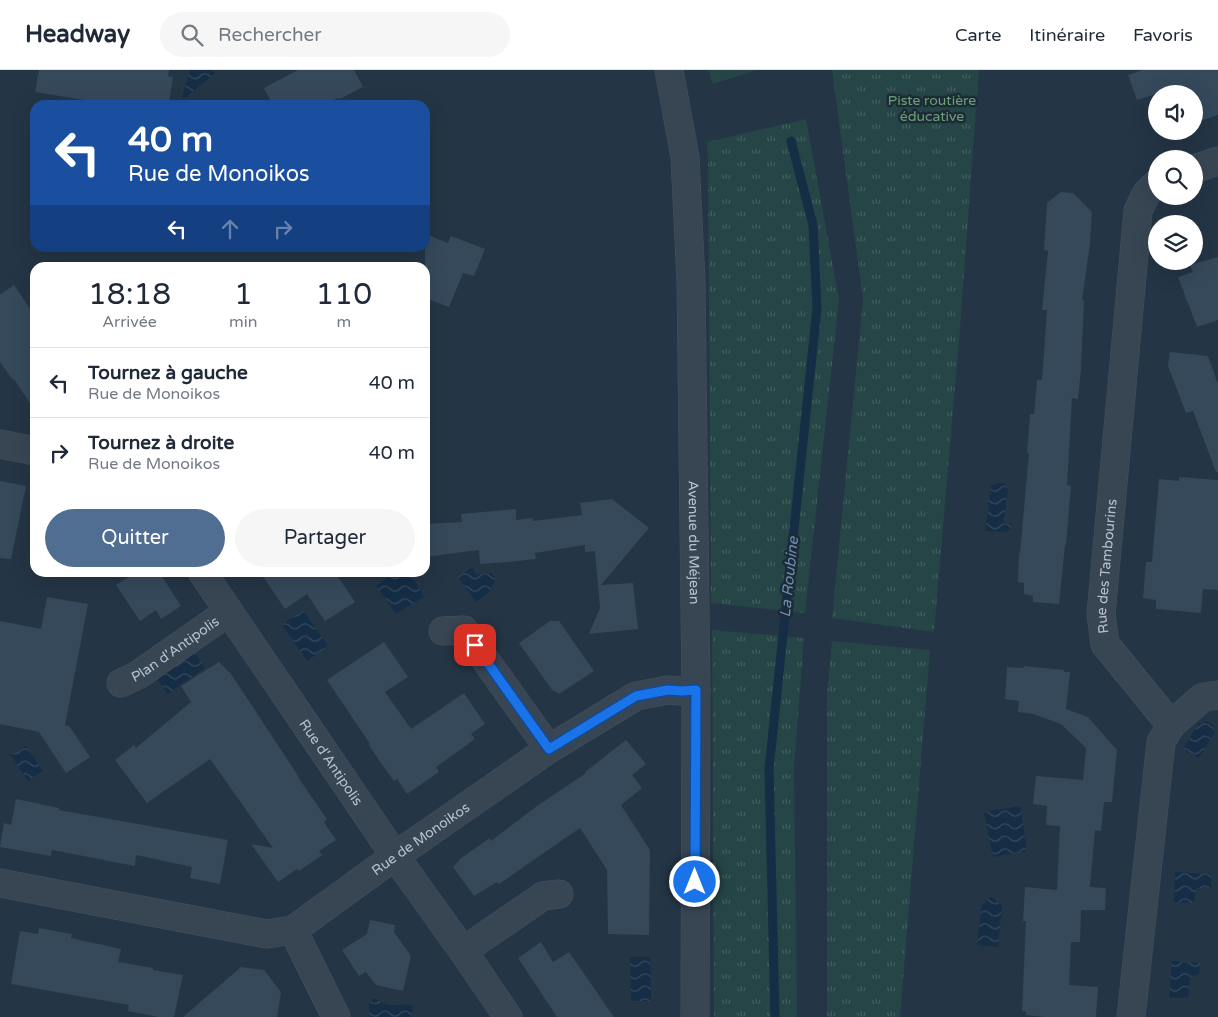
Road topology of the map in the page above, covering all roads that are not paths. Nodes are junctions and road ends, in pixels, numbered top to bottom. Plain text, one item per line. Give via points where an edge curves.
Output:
1 (669, 70) edge
2 (1218, 161) edge
3 (1203, 166) edge
4 (1148, 192) edge
5 (0, 444) edge
6 (30, 451) edge
7 (205, 577) edge
8 (228, 612) junction
9 (443, 631) dead end
10 (121, 683) dead end
11 (696, 690) junction
12 (1218, 695) edge
13 (1171, 725) junction
14 (549, 749) junction
15 (395, 856) junction
16 (0, 882) edge
17 (560, 894) dead end
18 (293, 930) junction
19 (463, 951) junction
20 (336, 1017) edge
21 (508, 1017) edge
22 (695, 1017) edge
23 (1130, 1017) edge

1 - 11 street, Avenue du Méjean via 685,157
2 - 3 street
4 - 13 street, Rue des Tambourins via 1138,212 1101,614 1105,644
5 - 6 street
7 - 8 street, Rue d'Antipolis
8 - 10 street, Plan d'Antipolis via 138,675
8 - 15 street, Rue d'Antipolis
9 - 14 street via 464,630
11 - 14 street, Rue de Monoikos via 668,690 636,696
11 - 22 street, Avenue du Méjean
12 - 13 street via 1203,696
13 - 23 street via 1161,742
14 - 15 street, Rue de Monoikos
15 - 18 street, Rue de Monoikos
15 - 19 street, Rue d'Antipolis
16 - 18 street, Rue de Monoikos via 267,934
17 - 19 street via 543,896
18 - 20 street
19 - 21 street, Rue d'Antipolis

